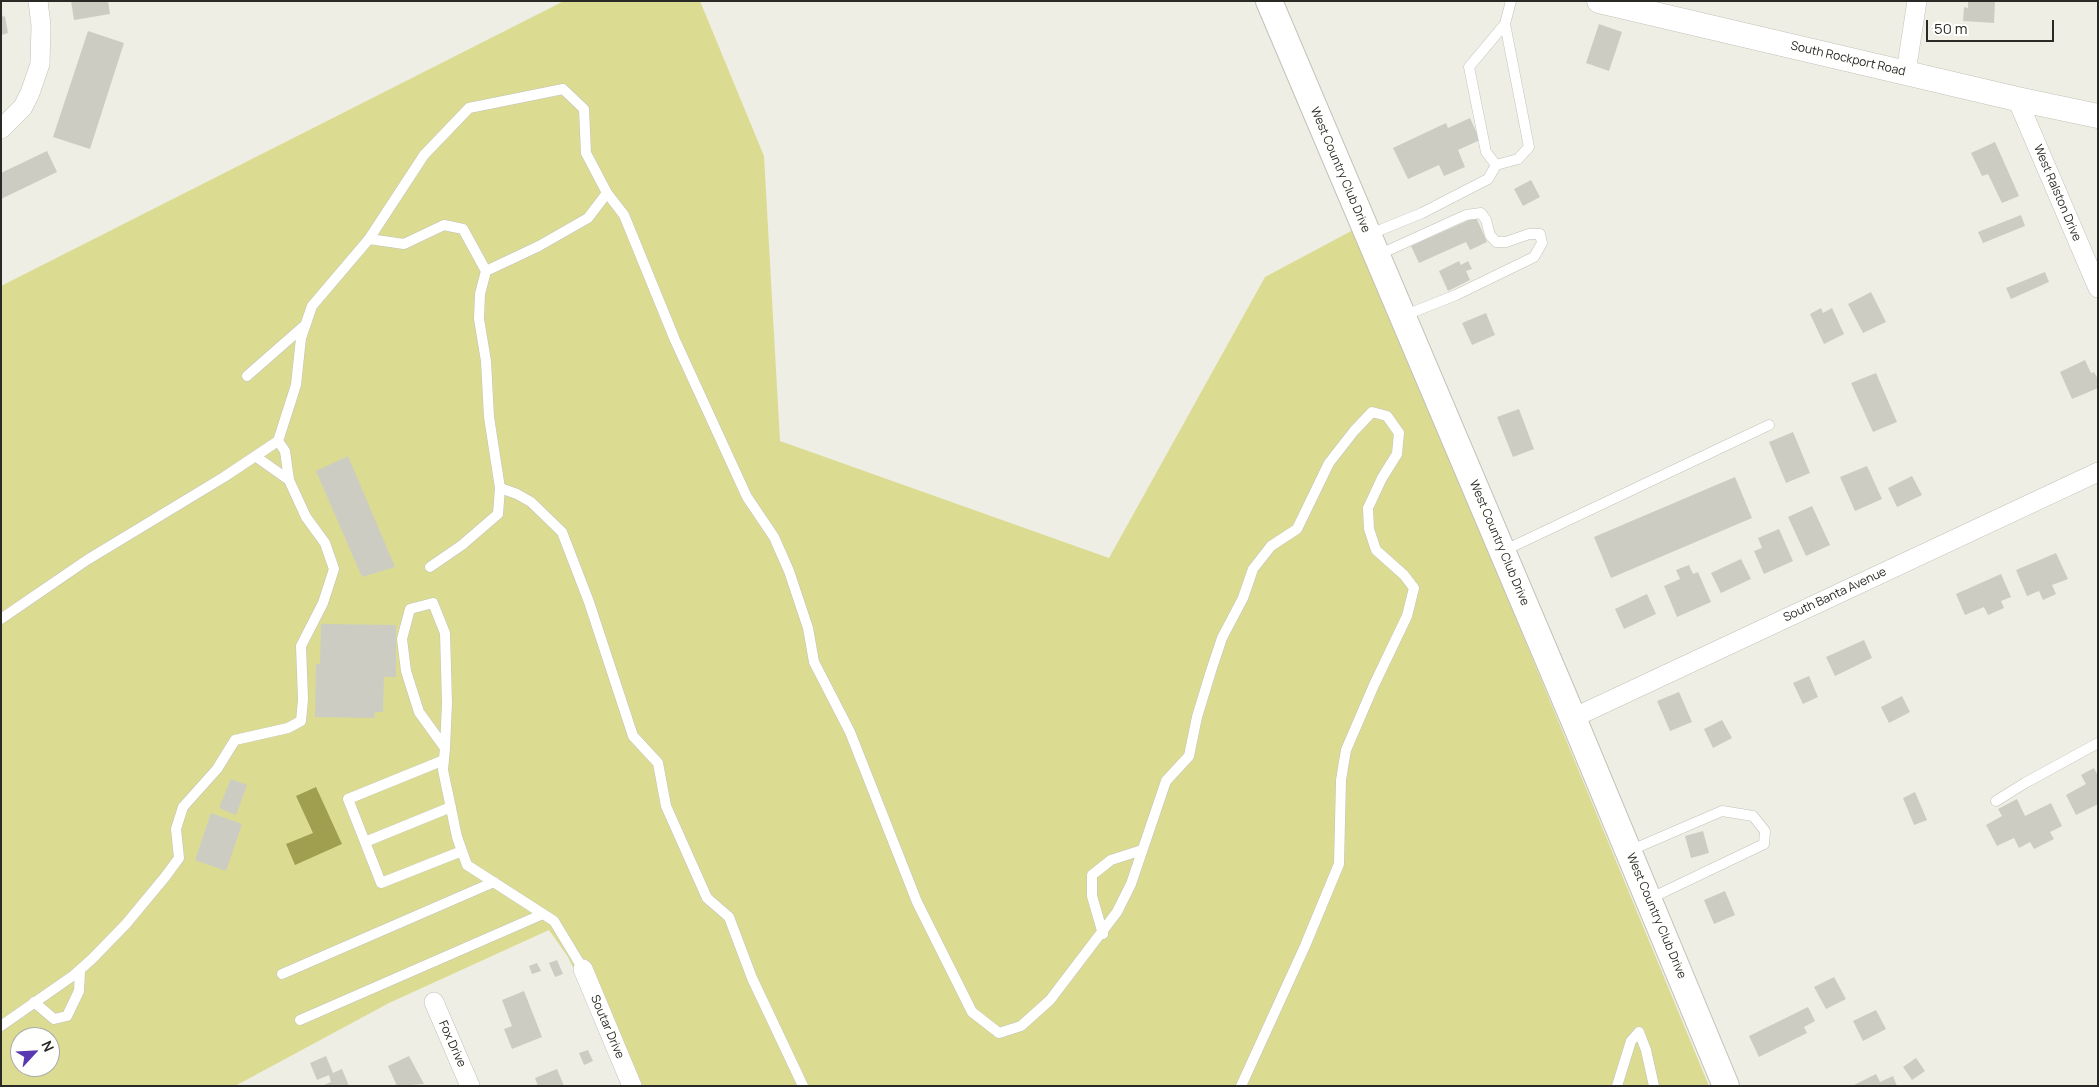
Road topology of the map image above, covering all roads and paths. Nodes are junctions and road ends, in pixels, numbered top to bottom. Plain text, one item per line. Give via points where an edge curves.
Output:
1 (38, 1) edge
2 (1269, 1) edge
3 (1511, 1) edge
4 (1599, 1) edge
5 (1917, 1) edge
6 (1505, 24) junction
7 (1906, 72) junction
8 (2017, 99) junction
9 (2098, 116) edge
10 (1, 129) edge
11 (1496, 165) junction
12 (607, 193) junction
13 (369, 239) junction
14 (1372, 245) junction
15 (486, 270) junction
16 (2098, 288) edge
17 (1402, 317) junction
18 (305, 326) junction
19 (247, 376) dead end
20 (1770, 425) dead end
21 (278, 441) junction
22 (255, 456) junction
23 (2098, 472) edge
24 (289, 480) junction
25 (500, 488) junction
26 (1502, 552) junction
27 (430, 567) dead end
28 (1, 619) edge
29 (1573, 718) junction
30 (2098, 743) edge
31 (445, 748) junction
32 (444, 760) junction
33 (1996, 801) dead end
34 (451, 807) junction
35 (365, 842) junction
36 (1142, 850) junction
37 (462, 851) junction
38 (1629, 852) junction
39 (494, 882) junction
40 (1648, 899) junction
41 (543, 914) junction
42 (1102, 934) junction
43 (583, 969) joint
44 (80, 970) junction
45 (282, 974) dead end
46 (34, 1002) junction
47 (434, 1002) dead end
48 (300, 1020) dead end
49 (1, 1026) edge
50 (470, 1086) edge
51 (632, 1086) edge
52 (802, 1086) edge
53 (1241, 1086) edge
54 (1617, 1086) edge
55 (1654, 1086) edge
56 (1726, 1086) edge

1 - 10 street via 38,71 23,108
2 - 14 main road, West Country Club Drive
3 - 6 lane
4 - 7 street, South Rockport Road
5 - 7 street
6 - 11 lane via 1469,67 1486,152
6 - 11 lane via 1530,147 1518,159
7 - 8 street, South Rockport Road
8 - 9 street, South Rockport Road
8 - 16 street, West Ralston Drive
11 - 14 lane via 1488,179
12 - 13 lane via 586,153 584,109 563,89 469,108 424,155
12 - 15 lane via 588,218 539,246
12 - 42 lane via 624,215 675,340 747,497 774,537 808,628 814,662 850,732 917,902 972,1012 999,1033 1021,1026 1050,1000
13 - 15 lane via 404,244 444,225 463,229
13 - 18 lane via 312,306
14 - 17 main road, West Country Club Drive
14 - 17 lane via 1481,213 1496,242 1540,234 1542,244 1534,257
15 - 25 lane via 480,294 479,319
17 - 26 main road, West Country Club Drive
18 - 19 lane
18 - 21 lane via 296,385
20 - 26 lane
21 - 22 lane
21 - 24 lane via 285,450
22 - 24 lane
22 - 28 lane via 87,560
23 - 29 street, South Banta Avenue
24 - 44 lane via 306,517 325,543 334,569 323,603 301,646 301,721 288,728 235,740 217,769 183,807 176,829 178,858 126,924
25 - 27 lane via 498,514 470,539
25 - 52 lane via 531,502 562,532 633,736 658,763 666,806 707,898 730,917 752,978
26 - 29 main road, West Country Club Drive
29 - 38 main road, West Country Club Drive
30 - 33 lane
31 - 31 lane via 448,703 445,633 433,603 410,609 402,639 406,671 419,712
31 - 32 lane
32 - 34 lane
32 - 35 lane via 348,799
34 - 35 lane
34 - 37 lane
35 - 37 lane via 381,883
36 - 42 lane via 1118,912
36 - 42 lane via 1111,860 1092,875 1092,896
36 - 53 lane via 1166,782 1189,756 1213,663 1253,569 1271,546 1297,529 1329,463 1354,431 1372,412 1387,416 1399,433 1397,454 1368,508 1369,530 1376,550 1414,588 1408,616 1346,750 1341,780 1339,864
37 - 39 lane via 467,865
38 - 40 main road, West Country Club Drive
38 - 40 lane via 1722,811 1753,816 1765,831 1764,844
39 - 41 lane
39 - 45 lane
40 - 56 main road, West Country Club Drive
41 - 43 lane via 554,920
41 - 48 lane
43 - 51 street, Soutar Drive
44 - 46 lane
44 - 46 lane via 80,991 68,1016 54,1019
46 - 49 lane
47 - 50 street, Fox Drive
54 - 55 lane via 1630,1041 1639,1032

